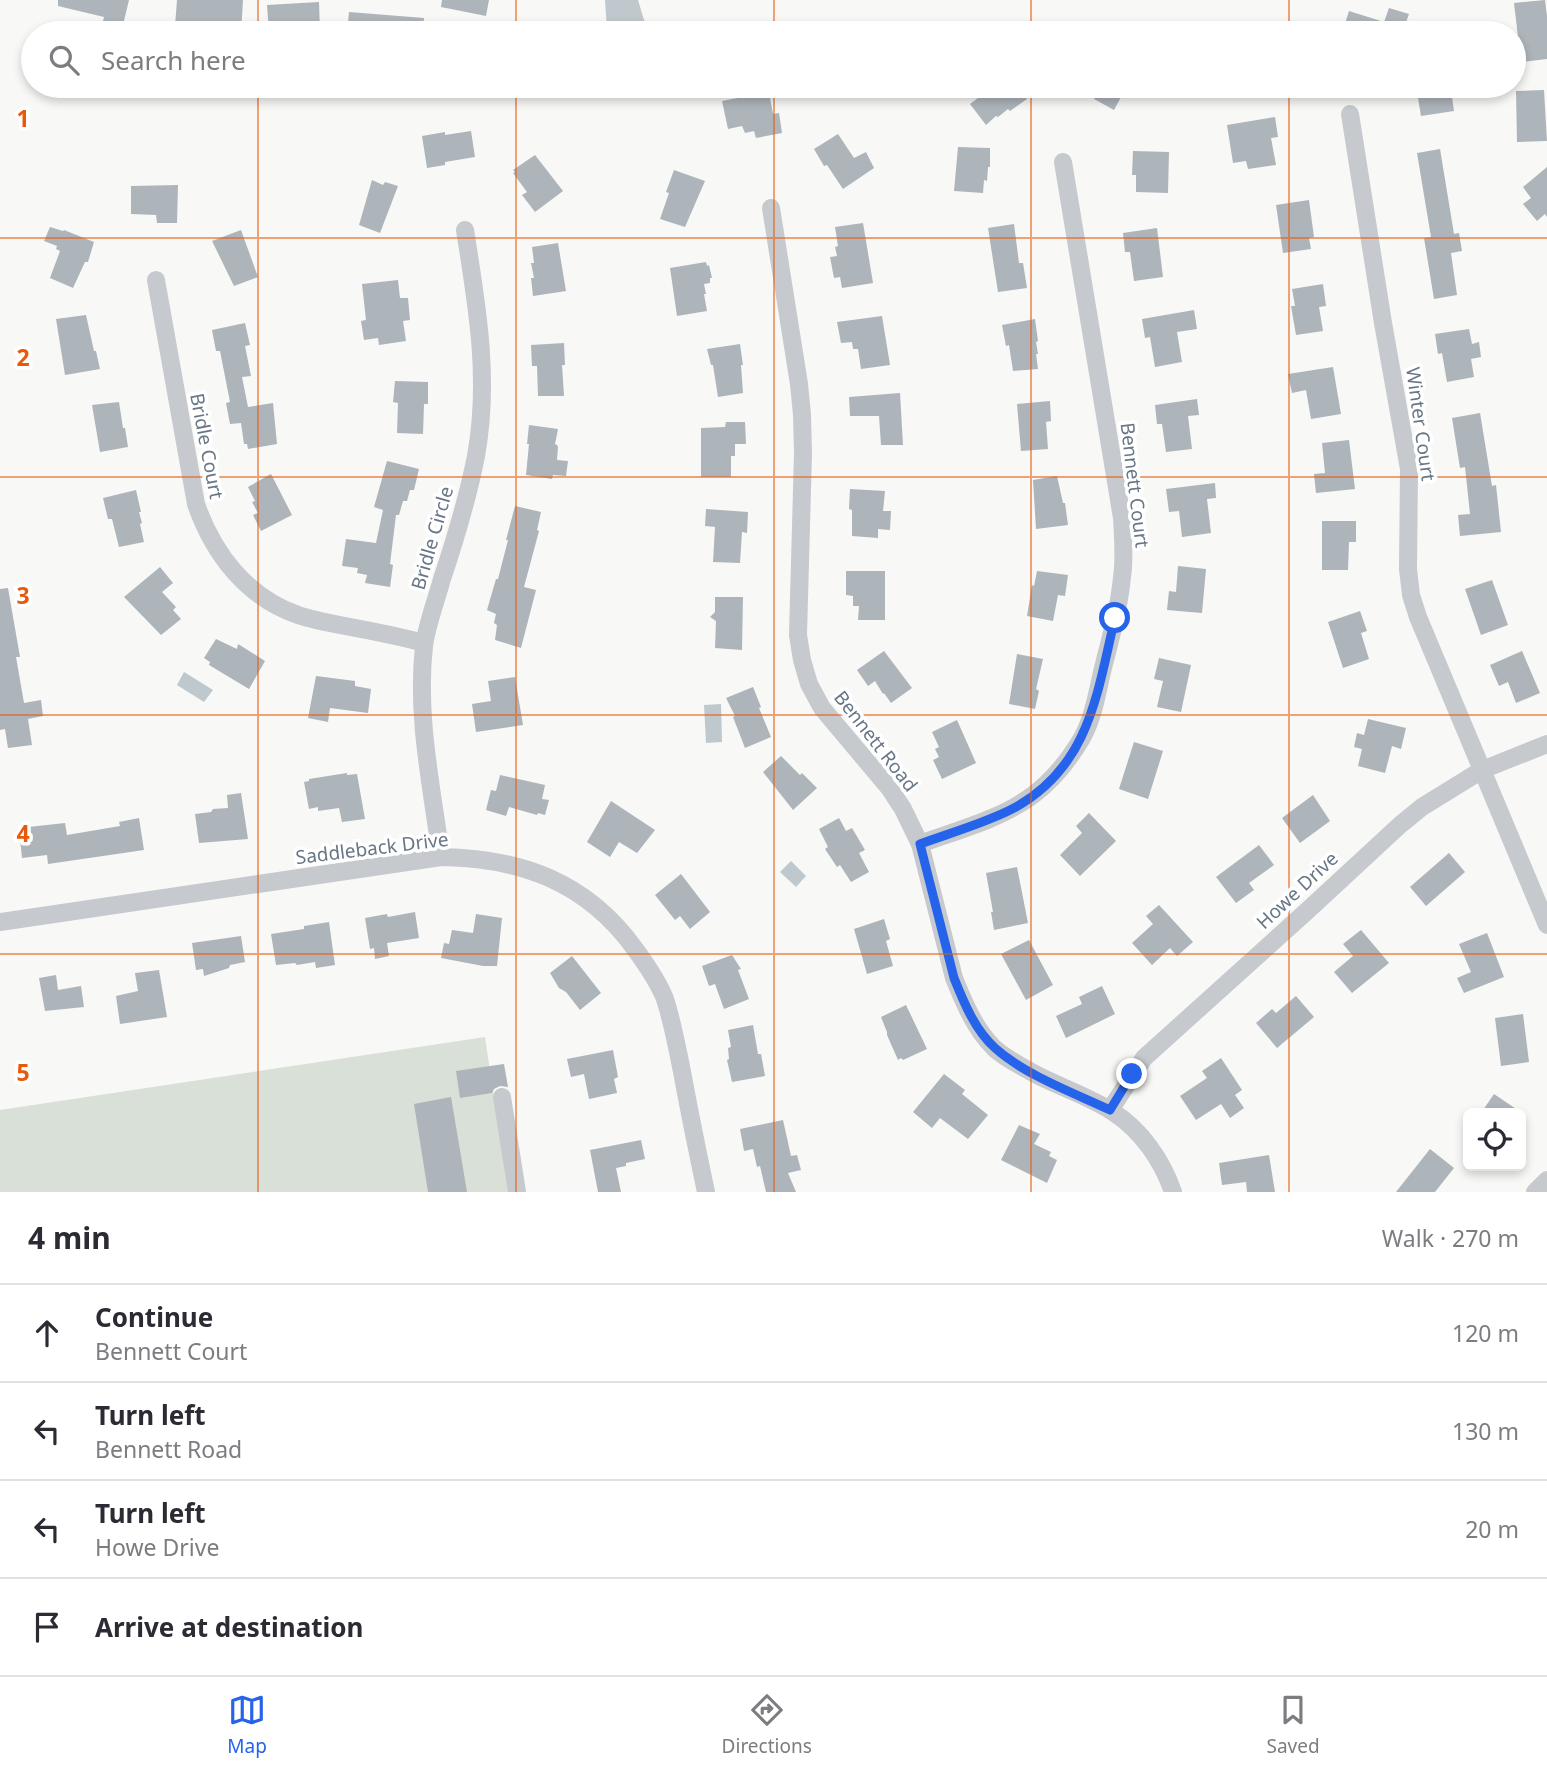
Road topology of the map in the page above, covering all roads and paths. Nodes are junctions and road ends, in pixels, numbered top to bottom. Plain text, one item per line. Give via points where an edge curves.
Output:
1 (1350, 114) dead end
2 (1063, 162) dead end
3 (771, 208) dead end
4 (465, 230) dead end
5 (156, 280) dead end
6 (424, 643) junction
7 (1547, 744) edge
8 (1482, 770) junction
9 (920, 844) junction
10 (441, 857) junction
11 (0, 922) edge
12 (1547, 925) edge
13 (502, 1097) dead end
14 (1110, 1110) junction
15 (1547, 1180) edge
16 (517, 1192) edge
17 (706, 1192) edge
18 (1173, 1192) edge
19 (1535, 1192) edge

1 - 8 street, Winter Court via 1409,469 1411,595
2 - 9 street, Bennett Court via 1122,518 1122,576 1115,618 1094,708 1067,762 1014,807
3 - 9 street, Bennett Road via 802,415 798,635 802,660 822,708 890,789
4 - 6 street, Bridle Circle via 482,354 481,424 476,458
5 - 6 street, Bridle Court via 196,504 219,554 253,591 297,615
6 - 10 street, Bridle Circle via 421,706
7 - 8 street, Howe Drive
8 - 12 street, Winter Court
8 - 14 street, Howe Drive via 1400,825 1158,1043
9 - 14 street, Bennett Road via 954,978 977,1026 1014,1063
10 - 11 street, Saddleback Drive
10 - 17 street, Saddleback Drive via 507,863 556,881 606,914 629,940 664,998
13 - 16 street
14 - 18 street, Bennett Road via 1138,1133 1167,1174
15 - 19 street

